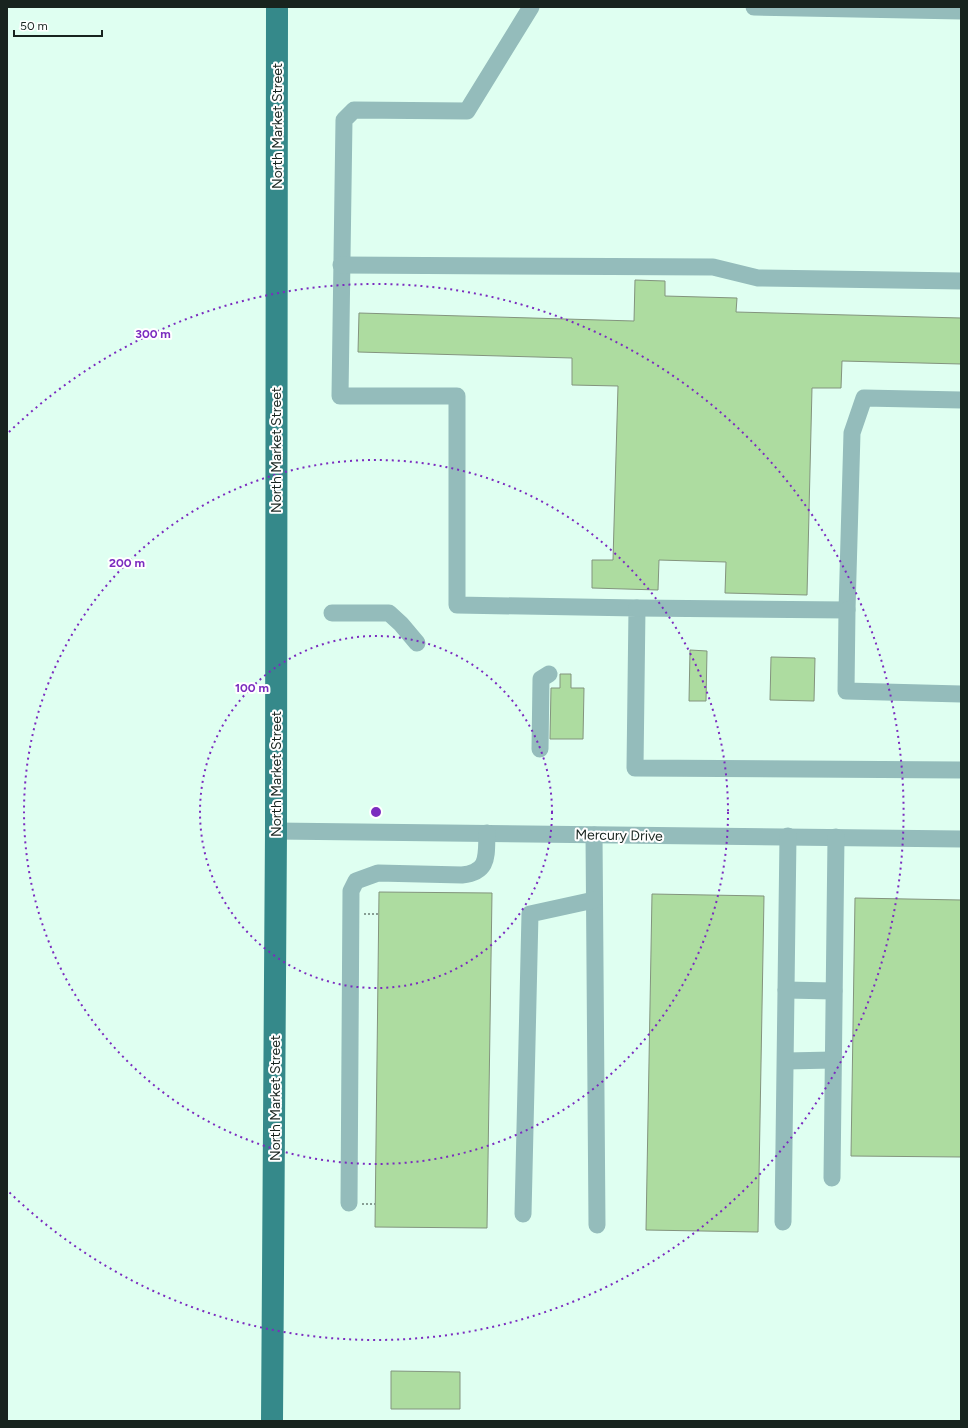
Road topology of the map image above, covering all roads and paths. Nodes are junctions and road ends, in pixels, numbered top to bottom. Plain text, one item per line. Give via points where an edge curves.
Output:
1 (277, 7) edge
2 (531, 7) edge
3 (754, 7) edge
4 (961, 11) edge
5 (341, 265) junction
6 (961, 281) edge
7 (961, 400) edge
8 (637, 608) junction
9 (847, 610) junction
10 (332, 613) dead end
11 (417, 643) dead end
12 (549, 674) dead end
13 (961, 694) edge
14 (540, 749) dead end
15 (961, 770) edge
16 (276, 831) junction
17 (487, 833) junction
18 (594, 835) junction
19 (788, 836) junction
20 (836, 837) junction
21 (961, 839) edge
22 (594, 900) junction
23 (786, 990) junction
24 (834, 991) junction
25 (833, 1060) junction
26 (786, 1061) junction
27 (832, 1178) dead end
28 (349, 1203) dead end
29 (523, 1214) dead end
30 (783, 1222) dead end
31 (596, 1225) dead end
32 (272, 1421) edge

1 - 16 main road, North Market Street
2 - 5 street via 467,111 354,110 344,120
3 - 4 street
5 - 6 street via 713,267 758,278
5 - 8 street via 340,396 457,396 457,605
7 - 9 street via 864,398 852,433
8 - 9 street
8 - 15 street via 635,768
9 - 13 street via 846,691
10 - 11 street via 389,613
12 - 14 street via 541,679
16 - 17 street, Mercury Drive
16 - 32 main road, North Market Street
17 - 18 street, Mercury Drive
17 - 28 street via 486,857 482,867 474,874 378,873 356,881 351,891
18 - 19 street, Mercury Drive
18 - 22 street
19 - 20 street, Mercury Drive
19 - 23 street
20 - 21 street, Mercury Drive
20 - 24 street
22 - 29 street via 530,914
22 - 31 street
23 - 24 street
23 - 26 street
24 - 25 street
25 - 26 street
25 - 27 street
26 - 30 street

